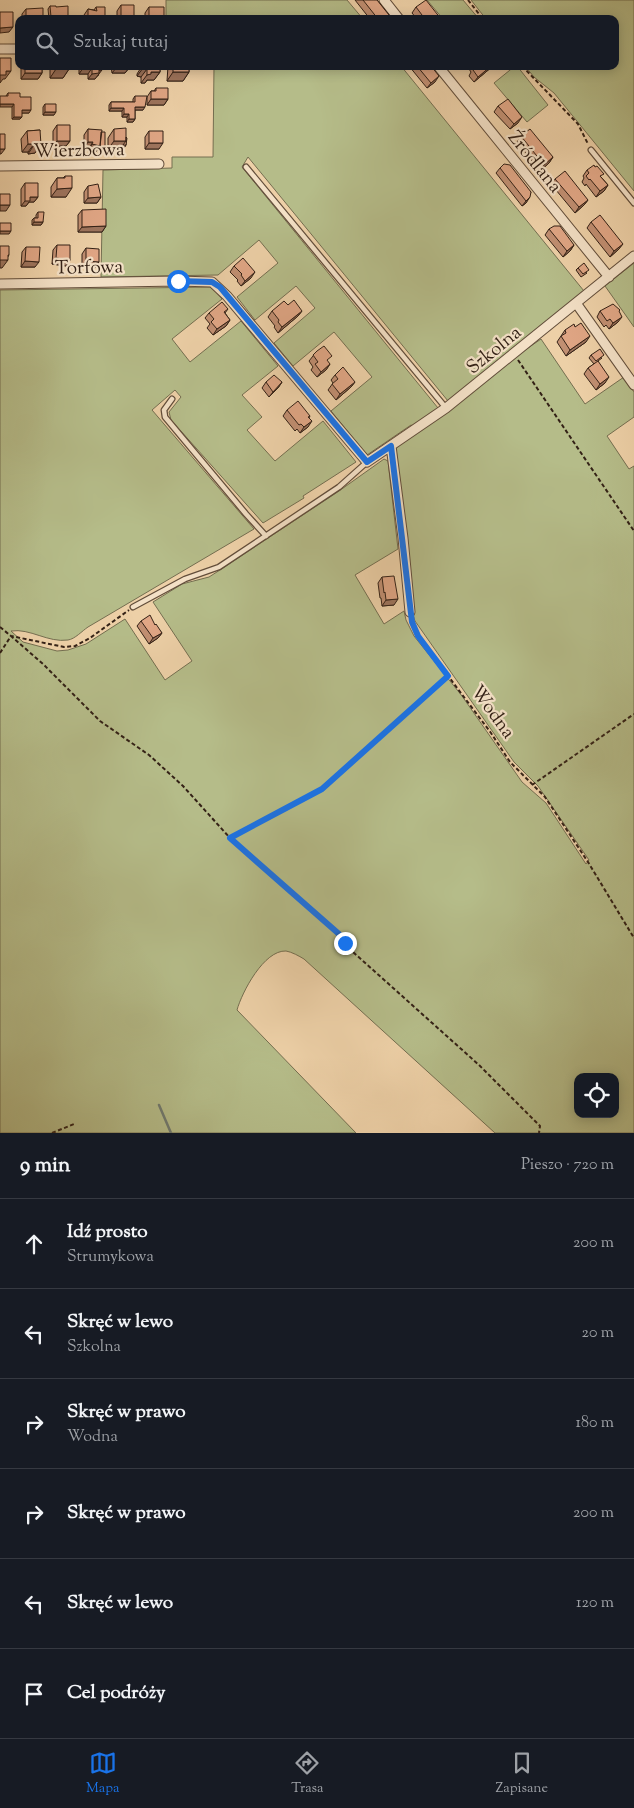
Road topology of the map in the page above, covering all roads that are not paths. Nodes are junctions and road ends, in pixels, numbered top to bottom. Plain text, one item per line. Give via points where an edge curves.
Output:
1 (384, 0) edge
2 (396, 15) edge
3 (0, 49) edge
4 (15, 49) edge
5 (441, 70) edge
6 (591, 150) road end
7 (159, 164) dead end
8 (0, 166) edge
9 (246, 167) dead end
10 (634, 203) edge
11 (634, 256) edge
12 (608, 277) junction
13 (0, 284) edge
14 (576, 303) junction
15 (634, 385) edge
16 (172, 399) dead end
17 (446, 408) junction
18 (391, 446) junction
19 (367, 462) junction
20 (266, 536) junction
21 (133, 607) road end
22 (410, 612) road end

1 - 2 street
3 - 4 street
5 - 12 street, Źródlana
6 - 10 lane
7 - 8 street, Wierzbowa
9 - 17 lane
11 - 12 street, Szkolna
12 - 14 street, Szkolna
13 - 19 street, Torfowa via 212,282 220,287
14 - 15 street
14 - 17 street, Szkolna
16 - 20 lane via 164,410 165,417
17 - 18 street, Szkolna
18 - 19 street, Szkolna
18 - 22 street
19 - 20 lane via 339,487
20 - 21 lane via 219,568 185,579

